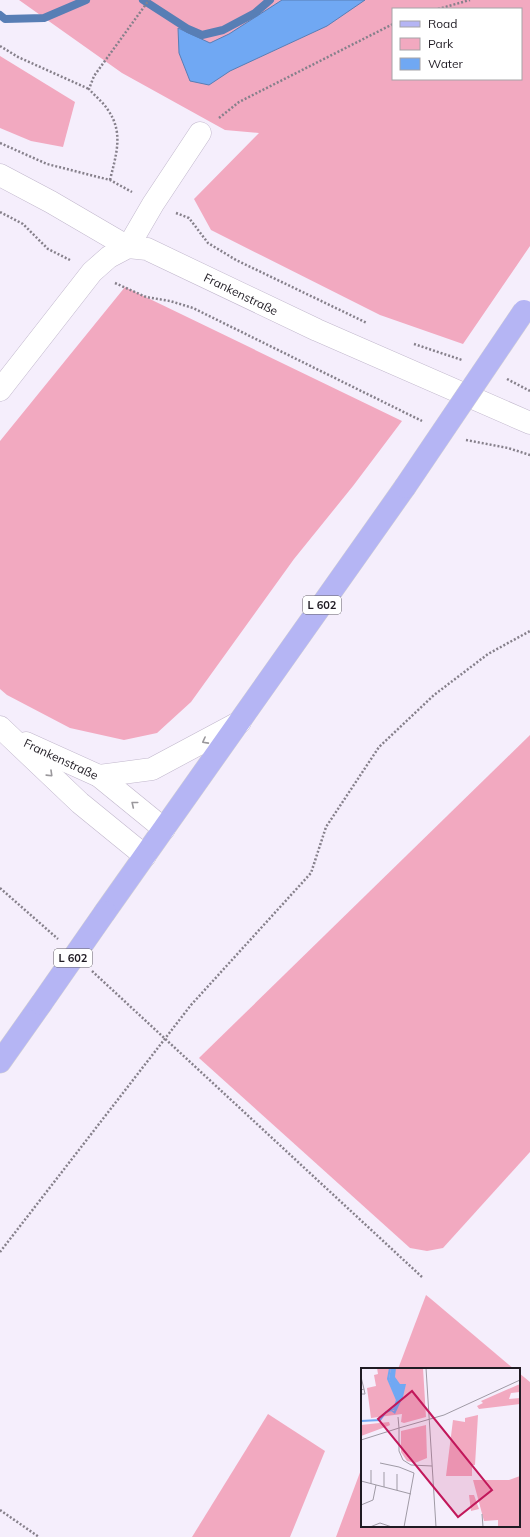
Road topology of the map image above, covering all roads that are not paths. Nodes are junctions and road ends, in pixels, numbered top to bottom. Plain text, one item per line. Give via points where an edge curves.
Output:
1 (200, 133) road end
2 (0, 175) edge
3 (128, 247) junction
4 (527, 307) edge
5 (0, 390) edge
6 (530, 423) edge
7 (240, 722) junction
8 (6, 732) edge
9 (99, 776) junction
10 (164, 829) junction
11 (145, 856) junction
12 (0, 1062) edge

1 - 3 street
2 - 3 street
3 - 5 street via 109,257 92,272
3 - 6 street, Frankenstraße via 147,250 317,330
4 - 7 main road, L 602, bridge via 405,487
7 -> 9 street, L 602 via 152,769
7 - 10 main road, L 602
8 - 9 street, Frankenstraße
8 -> 11 street, Frankenstraße via 80,803
10 -> 9 street, Frankenstraße
10 - 11 main road, L 602
11 - 12 main road, L 602, bridge

